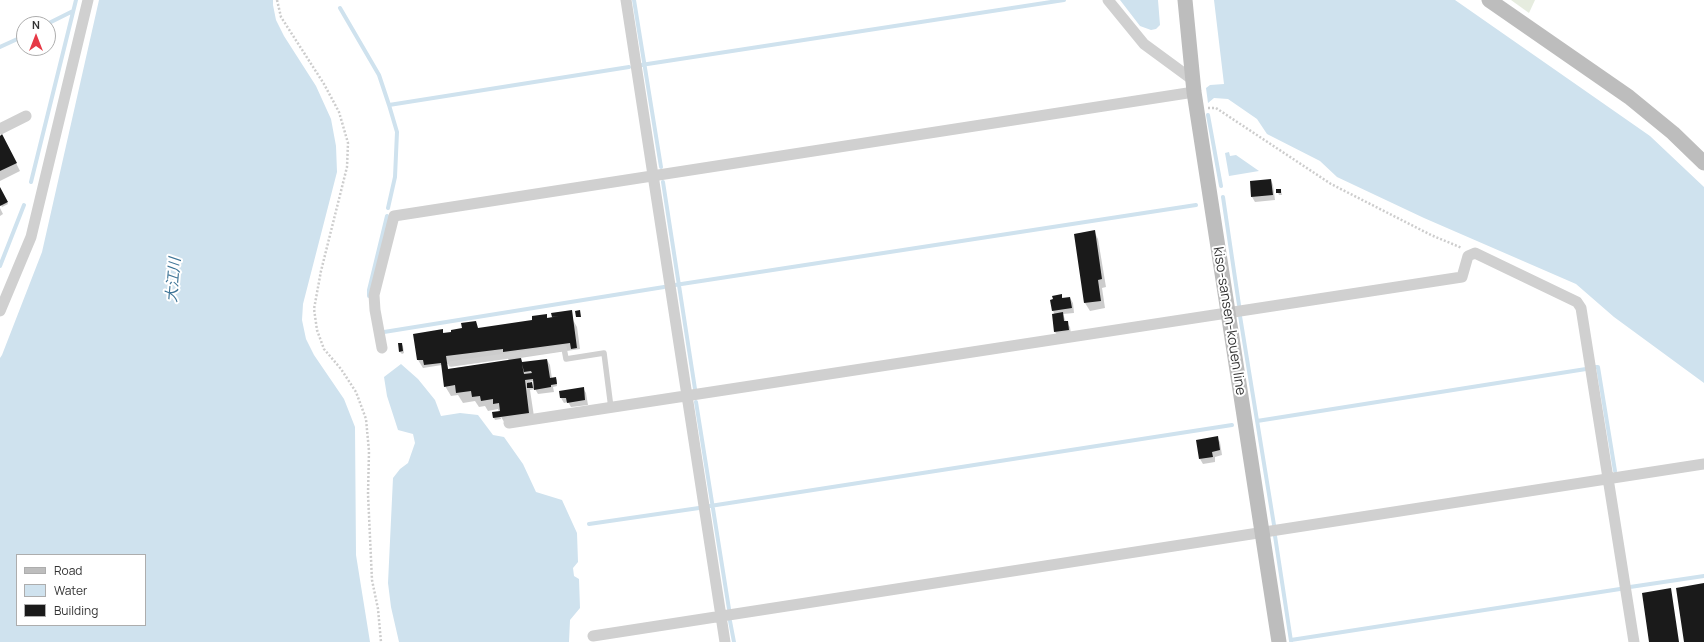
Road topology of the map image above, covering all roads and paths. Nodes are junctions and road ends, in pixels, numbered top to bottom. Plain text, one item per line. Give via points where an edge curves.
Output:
1 (88, 0) edge
2 (276, 0) edge
3 (626, 0) edge
4 (1108, 0) edge
5 (1185, 0) edge
6 (1489, 0) edge
7 (1194, 86) junction
8 (1197, 109) junction
9 (26, 116) dead end
10 (0, 129) edge
11 (1704, 163) edge
12 (653, 176) junction
13 (1475, 253) junction
14 (1, 303) edge
15 (1228, 313) junction
16 (382, 348) dead end
17 (451, 364) dead end
18 (687, 397) junction
19 (611, 408) junction
20 (509, 423) dead end
21 (1704, 464) edge
22 (1608, 479) junction
23 (1262, 532) junction
24 (721, 617) junction
25 (593, 636) dead end
26 (381, 642) edge
27 (725, 642) edge
28 (1279, 642) edge
29 (1634, 642) edge

1 - 14 street via 31,237
2 - 26 path via 281,16 339,112 348,143 347,167 314,309 317,330 324,350 341,369 356,392 366,419 372,580
3 - 12 street
4 - 7 street via 1144,44
5 - 7 main road, kiso-sansen-kouen line
6 - 11 main road via 1629,97 1673,133
7 - 8 main road, kiso-sansen-kouen line
7 - 12 street
8 - 13 path via 1216,108 1330,184 1431,235
8 - 15 main road, kiso-sansen-kouen line
9 - 10 street
12 - 16 street via 394,216 374,296
12 - 18 street
13 - 15 street via 1468,256 1462,277
13 - 22 street via 1576,302 1581,308
15 - 18 street
15 - 23 main road, kiso-sansen-kouen line
17 - 19 lane via 564,348 566,359 604,353
18 - 19 street
18 - 24 street
19 - 20 street
21 - 22 street
22 - 23 street
22 - 29 street
23 - 24 street
23 - 28 main road, kiso-sansen-kouen line
24 - 25 street
24 - 27 street

